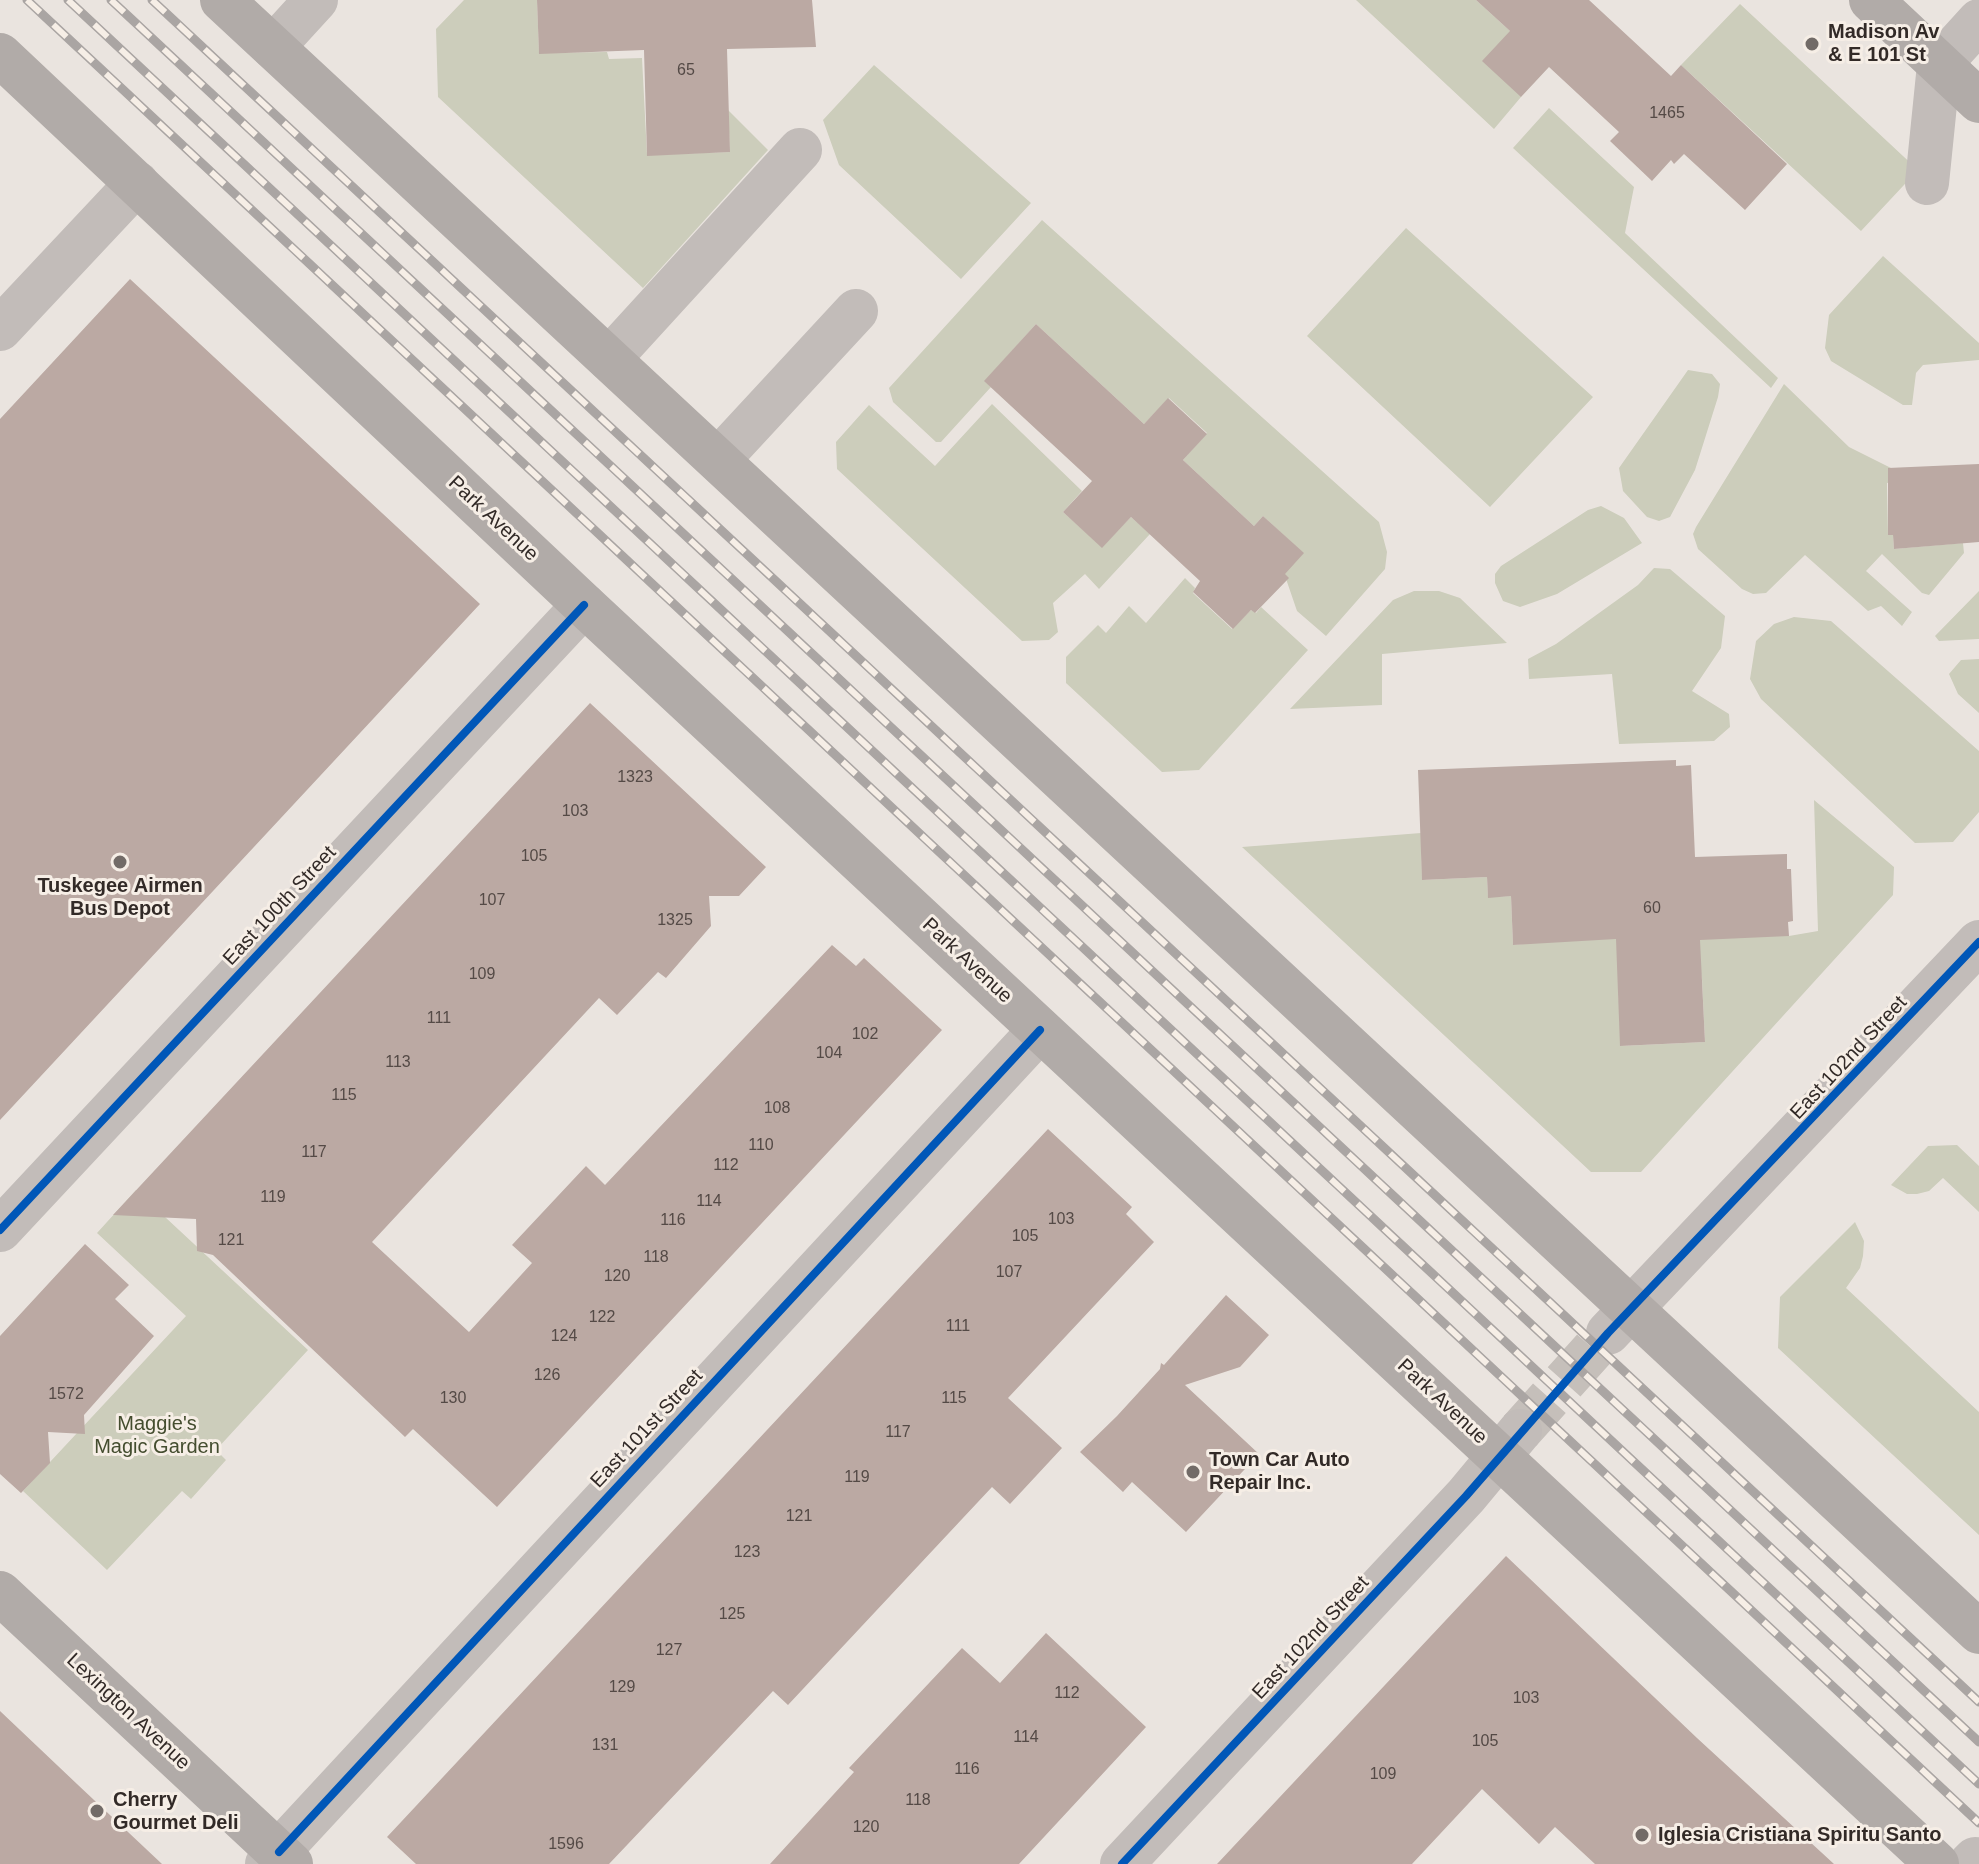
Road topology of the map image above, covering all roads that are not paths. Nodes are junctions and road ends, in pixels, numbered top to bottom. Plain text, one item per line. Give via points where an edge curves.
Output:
1 (222, 0) edge
2 (316, 0) edge
3 (1871, 0) edge
4 (1979, 21) edge
5 (273, 47) junction
6 (0, 55) edge
7 (1939, 65) junction
8 (1979, 101) edge
9 (800, 150) dead end
10 (137, 183) junction
11 (1927, 183) dead end
12 (856, 311) dead end
13 (0, 329) edge
14 (609, 359) junction
15 (718, 460) junction
16 (584, 605) junction
17 (1979, 942) edge
18 (1040, 1030) junction
19 (0, 1230) edge
20 (1621, 1321) junction
21 (1510, 1444) junction
22 (0, 1593) edge
23 (1979, 1632) edge
24 (279, 1860) edge
25 (1960, 1862) edge
26 (1122, 1864) edge

1 - 5 main road
2 - 5 street
3 - 7 main road
4 - 7 street
5 - 14 main road
6 - 10 main road, Park Avenue
7 - 8 main road
7 - 11 street
9 - 14 street
10 - 13 street
10 - 16 main road, Park Avenue
12 - 15 street
14 - 15 main road
15 - 20 main road
16 - 18 main road, Park Avenue
16 - 19 street, East 100th Street
17 - 20 street, East 102nd Street
18 - 21 main road, Park Avenue
18 - 24 street, East 101st Street
20 - 23 main road
21 - 25 main road, Park Avenue
21 - 26 street, East 102nd Street
22 - 24 main road, Lexington Avenue

